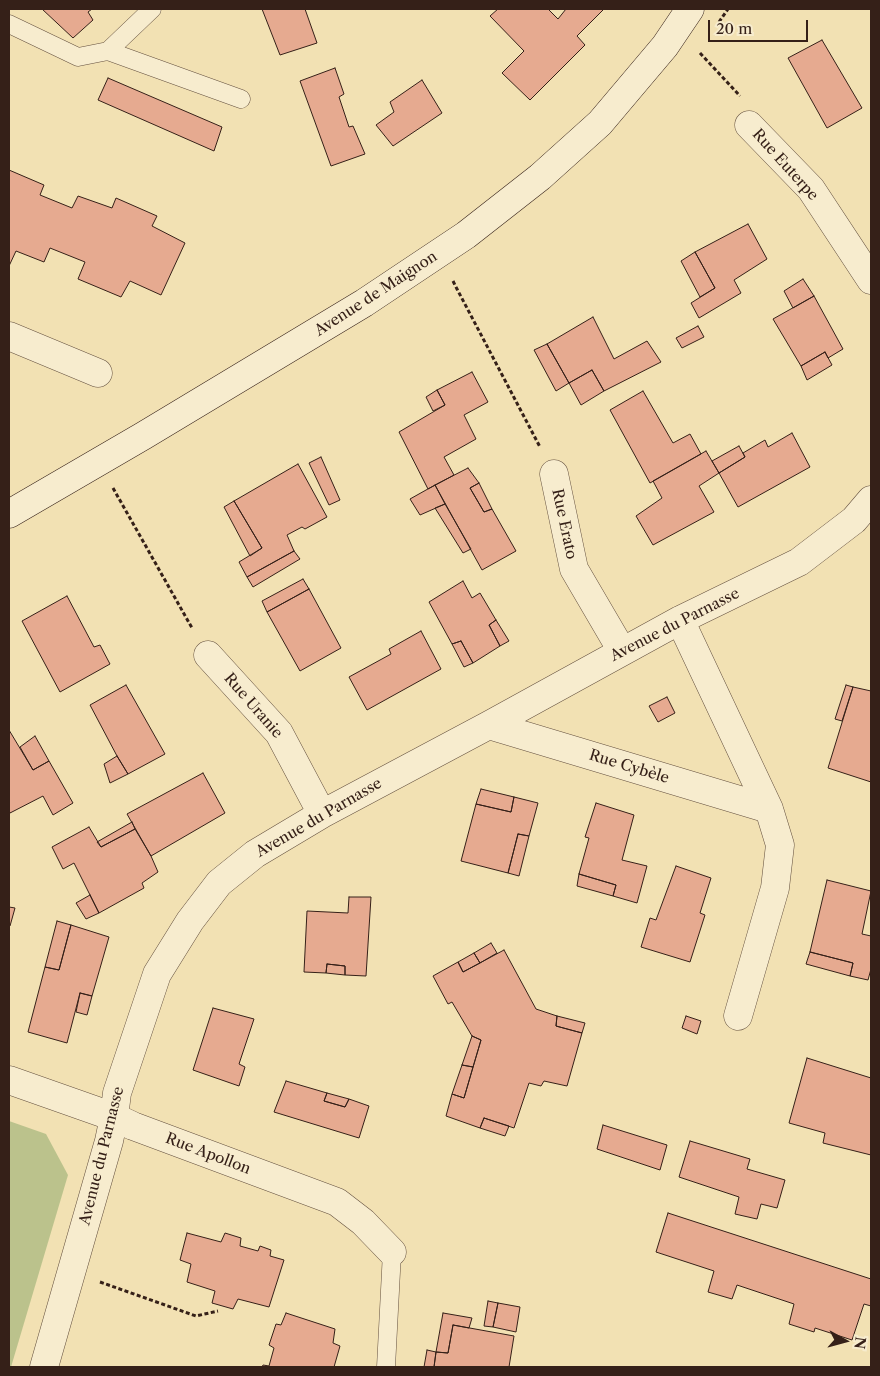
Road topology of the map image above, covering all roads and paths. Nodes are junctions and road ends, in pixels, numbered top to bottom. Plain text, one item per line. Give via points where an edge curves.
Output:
1 (152, 9) edge
2 (690, 9) edge
3 (9, 24) edge
4 (108, 51) junction
5 (700, 53) dead end
6 (241, 99) dead end
7 (749, 125) joint
8 (453, 280) dead end
9 (871, 280) edge
10 (9, 336) edge
11 (98, 373) dead end
12 (554, 474) joint
13 (113, 488) dead end
14 (871, 500) edge
15 (9, 514) edge
16 (680, 620) junction
17 (622, 651) junction
18 (208, 655) joint
19 (489, 725) junction
20 (769, 809) junction
21 (322, 814) junction
22 (738, 1016) dead end
23 (9, 1080) edge
24 (114, 1117) junction
25 (392, 1252) joint
26 (97, 1280) dead end
27 (218, 1311) dead end
28 (44, 1367) edge
29 (386, 1367) edge

1 - 4 lane
2 - 15 street, Avenue de Maignon via 665,46 600,123 540,177 466,235 364,303
3 - 4 lane via 78,57
4 - 6 lane
5 - 7 path via 745,102
7 - 9 street, Rue Euterpe via 811,189
8 - 12 path
10 - 11 street
12 - 17 street, Rue Erato via 574,569
13 - 18 path
14 - 16 street, Avenue du Parnasse via 854,520 800,562
16 - 17 street, Avenue du Parnasse
16 - 20 street
17 - 19 street, Avenue du Parnasse
18 - 21 street, Rue Uranie via 279,733
19 - 20 street, Rue Cybèle
19 - 21 street, Avenue du Parnasse
20 - 22 street via 780,846 775,888
21 - 24 street, Avenue du Parnasse via 255,854 218,883 190,920 157,974 117,1093
23 - 24 street, Rue Apollon
24 - 25 street, Rue Apollon via 337,1202 364,1222
24 - 28 street, Avenue du Parnasse
25 - 29 lane
26 - 27 path via 196,1316

